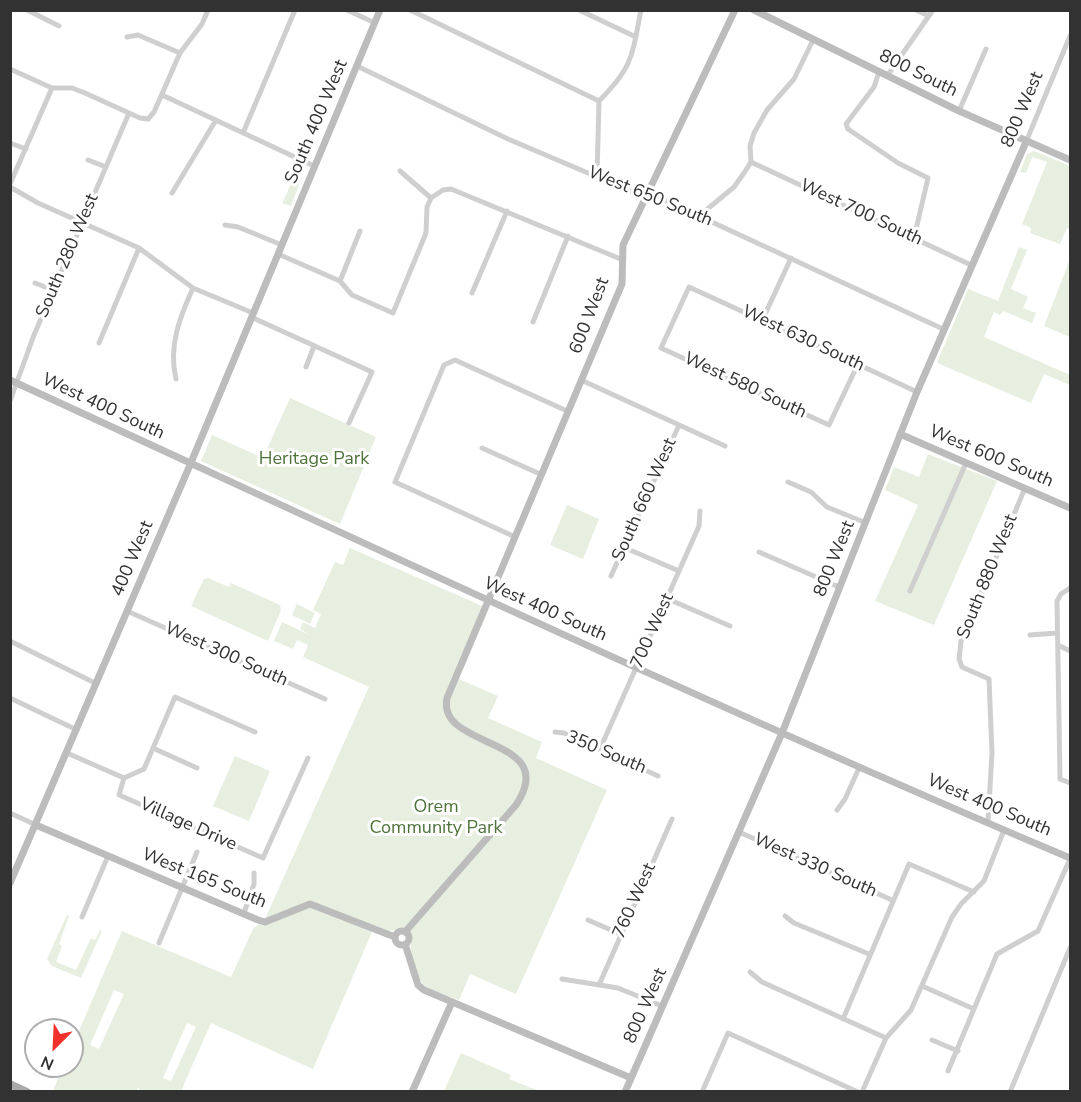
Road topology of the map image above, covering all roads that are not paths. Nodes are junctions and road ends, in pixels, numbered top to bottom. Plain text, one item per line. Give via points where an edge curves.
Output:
1 (208, 10) edge
2 (296, 10) edge
3 (347, 10) edge
4 (380, 10) edge
5 (410, 10) edge
6 (579, 10) edge
7 (641, 10) edge
8 (735, 10) edge
9 (754, 10) edge
10 (916, 10) edge
11 (933, 10) edge
12 (28, 11) edge
13 (929, 16) junction
14 (375, 23) junction
15 (59, 26) dead end
16 (127, 36) dead end
17 (1071, 36) edge
18 (636, 37) junction
19 (813, 40) junction
20 (986, 49) dead end
21 (180, 53) junction
22 (357, 66) junction
23 (10, 69) edge
24 (879, 72) junction
25 (887, 76) junction
26 (52, 88) junction
27 (162, 94) junction
28 (599, 101) junction
29 (959, 111) junction
30 (129, 113) junction
31 (216, 120) junction
32 (243, 133) junction
33 (1026, 142) junction
34 (10, 143) edge
35 (26, 149) junction
36 (88, 160) dead end
37 (1071, 160) edge
38 (751, 162) junction
39 (314, 166) junction
40 (105, 167) junction
41 (400, 171) dead end
42 (597, 176) junction
43 (10, 185) edge
44 (647, 192) junction
45 (172, 193) dead end
46 (431, 198) junction
47 (507, 211) junction
48 (699, 216) junction
49 (82, 222) junction
50 (225, 225) dead end
51 (360, 231) dead end
52 (568, 236) junction
53 (914, 237) junction
54 (282, 245) junction
55 (139, 248) junction
56 (278, 254) junction
57 (791, 258) junction
58 (623, 260) junction
59 (971, 265) junction
60 (340, 281) junction
61 (35, 283) dead end
62 (193, 288) junction
63 (53, 291) junction
64 (472, 293) dead end
65 (252, 315) junction
66 (762, 321) junction
67 (533, 322) dead end
68 (943, 328) junction
69 (99, 343) dead end
70 (314, 346) junction
71 (661, 348) joint
72 (858, 364) junction
73 (306, 367) dead end
74 (176, 379) dead end
75 (581, 380) junction
76 (14, 382) edge
77 (917, 392) junction
78 (10, 401) edge
79 (567, 411) junction
80 (350, 423) dead end
81 (679, 425) junction
82 (900, 434) junction
83 (725, 446) dead end
84 (482, 447) dead end
85 (966, 463) junction
86 (190, 465) junction
87 (540, 474) junction
88 (788, 482) dead end
89 (1025, 488) junction
90 (1071, 508) edge
91 (700, 511) dead end
92 (866, 523) junction
93 (513, 536) junction
94 (623, 547) junction
95 (759, 552) dead end
96 (679, 571) junction
97 (611, 576) dead end
98 (839, 587) junction
99 (1071, 588) edge
100 (910, 591) dead end
101 (668, 598) junction
102 (488, 601) junction
103 (127, 611) junction
104 (730, 626) dead end
105 (1057, 633) junction
106 (1030, 635) dead end
107 (10, 641) edge
108 (1058, 645) junction
109 (1071, 651) edge
110 (638, 667) junction
111 (97, 684) junction
112 (10, 698) edge
113 (325, 699) dead end
114 (77, 730) junction
115 (255, 732) dead end
116 (555, 732) dead end
117 (782, 734) junction
118 (155, 749) junction
119 (600, 749) junction
120 (67, 753) junction
121 (308, 758) dead end
122 (196, 768) dead end
123 (859, 768) junction
124 (658, 776) dead end
125 (124, 778) junction
126 (1071, 783) edge
127 (837, 810) dead end
128 (10, 813) edge
129 (672, 819) dead end
130 (988, 822) junction
131 (36, 825) junction
132 (1005, 830) junction
133 (739, 832) junction
134 (197, 852) dead end
135 (108, 856) junction
136 (1071, 858) edge
137 (254, 873) dead end
138 (10, 884) edge
139 (182, 888) junction
140 (974, 892) junction
141 (892, 900) junction
142 (244, 914) junction
143 (785, 916) dead end
144 (82, 917) dead end
145 (588, 921) dead end
146 (405, 932) junction
147 (620, 934) junction
148 (395, 937) junction
149 (159, 943) dead end
150 (405, 944) junction
151 (1071, 948) edge
152 (869, 954) junction
153 (750, 972) dead end
154 (562, 980) dead end
155 (599, 985) junction
156 (922, 987) junction
157 (452, 1002) junction
158 (662, 1006) junction
159 (974, 1009) junction
160 (843, 1019) junction
161 (886, 1038) junction
162 (932, 1040) dead end
163 (958, 1051) junction
164 (948, 1071) dead end
165 (631, 1078) junction
166 (10, 1084) edge
167 (27, 1092) edge
168 (412, 1092) edge
169 (625, 1092) edge
170 (702, 1092) edge
171 (860, 1092) edge
172 (1010, 1092) edge

1 - 21 street
2 - 32 street
3 - 14 street
4 - 14 street, South 400 West
5 - 28 street
6 - 18 street
7 - 18 street
8 - 44 street, 600 West
9 - 19 street, 800 South
10 - 13 street
11 - 13 street
12 - 15 street
13 - 25 street
14 - 22 street, South 400 West
16 - 21 street via 138,35
17 - 33 street, 800 West
18 - 28 street via 636,46 621,79
19 - 24 street, 800 South
19 - 38 street via 794,79 767,110 754,133
20 - 29 street
21 - 27 street
22 - 39 street, South 400 West
22 - 42 street, West 650 South via 507,139
23 - 26 street
24 - 25 street, 800 South
24 - 53 street via 874,87 846,124 898,163 928,178
25 - 29 street, 800 South
26 - 30 street via 72,88
26 - 35 street
27 - 30 street via 148,120
27 - 31 street
28 - 42 street
29 - 33 street, 800 South
30 - 40 street, South 280 West
31 - 32 street
31 - 45 street
32 - 39 street
33 - 37 street, 800 South
33 - 59 street, 800 West
34 - 35 street
35 - 43 street
36 - 40 street
38 - 48 street via 734,188
38 - 53 street, West 700 South
39 - 54 street, South 400 West
40 - 49 street, South 280 West
41 - 46 street
42 - 44 street, West 650 South via 635,193
43 - 49 street via 38,203
44 - 48 street, West 650 South
44 - 58 street, 600 West via 623,245
46 - 47 street via 443,190 458,190
46 - 60 street via 425,217 426,233 393,313 352,295
47 - 52 street
47 - 64 street
48 - 57 street, West 650 South
49 - 55 street
49 - 63 street, South 280 West
50 - 54 street
51 - 60 street
52 - 58 street
52 - 67 street
53 - 59 street, West 700 South
54 - 56 street, 400 West
55 - 62 street
55 - 69 street
56 - 60 street
56 - 65 street, 400 West
57 - 66 street
57 - 68 street, West 650 South
58 - 75 street, 600 West via 622,284
59 - 68 street, 800 West
61 - 63 street
62 - 65 street
62 - 74 street via 175,334 172,364
63 - 76 street, South 280 West
65 - 70 street
65 - 86 street, 400 West
66 - 71 street, West 630 South via 689,287
66 - 72 street, West 630 South
68 - 77 street, 800 West
70 - 73 street
70 - 80 street via 372,372
71 - 72 street, West 580 South via 829,425
72 - 77 street, West 630 South
75 - 79 street, 600 West
75 - 81 street
76 - 78 street, South 280 West
76 - 86 street, West 400 South
77 - 82 street, 800 West
79 - 87 street, 600 West
79 - 93 street via 455,360 444,365 395,482
81 - 83 street
81 - 94 street, South 660 West
82 - 85 street, West 600 South
82 - 92 street, 800 West
84 - 87 street
85 - 89 street, West 600 South
85 - 100 street
86 - 102 street, West 400 South
86 - 103 street, 400 West
87 - 93 street, 600 West
88 - 92 street via 810,492 827,507
89 - 90 street, West 600 South
89 - 130 street, South 880 West via 961,640 959,658 962,667 989,679 992,753
91 - 96 street, 700 West via 699,526
92 - 98 street, 800 West
93 - 102 street, 600 West
94 - 96 street
94 - 97 street, South 660 West
95 - 98 street
96 - 101 street, 700 West
98 - 117 street, 800 West
99 - 105 street via 1057,601
101 - 104 street
101 - 110 street, 700 West
102 - 110 street, West 400 South
102 - 146 street, 600 West via 447,698 446,710 457,727 512,753 521,766 524,788 516,805
103 - 111 street, 400 West
103 - 113 street, West 300 South
105 - 106 street
105 - 108 street
107 - 111 street
108 - 109 street
108 - 126 street via 1060,779
110 - 117 street, West 400 South
110 - 119 street, 700 West
111 - 114 street, 400 West
112 - 114 street
114 - 120 street, 400 West
115 - 118 street via 175,697
116 - 119 street, 350 South
117 - 123 street, West 400 South
117 - 133 street, 800 West
118 - 122 street
118 - 125 street via 144,769
119 - 124 street, 350 South
120 - 125 street, Village Drive
120 - 131 street, 400 West
121 - 125 street, Village Drive via 263,858 119,795
123 - 127 street
123 - 130 street, West 400 South
128 - 131 street
129 - 147 street, 760 West
130 - 132 street, West 400 South
131 - 135 street, West 165 South
131 - 138 street, 400 West
132 - 136 street, West 400 South
132 - 140 street via 984,881
133 - 141 street, West 330 South
133 - 158 street, 800 West
134 - 139 street
135 - 139 street, West 165 South
135 - 144 street
136 - 159 street via 1038,931 998,954
137 - 142 street
139 - 142 street, West 165 South
139 - 149 street
140 - 141 street via 909,864
140 - 156 street via 952,917
141 - 152 street
142 - 148 street, West 165 South via 265,922 310,904
143 - 152 street
145 - 147 street
146 - 148 street via 398,932
146 - 150 street
147 - 155 street, 760 West
148 - 150 street, West 165 South via 398,943
150 - 157 street via 418,985
151 - 172 street
152 - 160 street
153 - 160 street via 762,982
154 - 155 street
155 - 158 street via 618,988
156 - 159 street
156 - 161 street via 911,1010
157 - 165 street
157 - 168 street
158 - 165 street, 800 West
159 - 163 street
160 - 161 street
161 - 171 street
162 - 163 street
163 - 164 street
165 - 169 street, 800 West
166 - 167 main road
170 - 171 street via 728,1033

